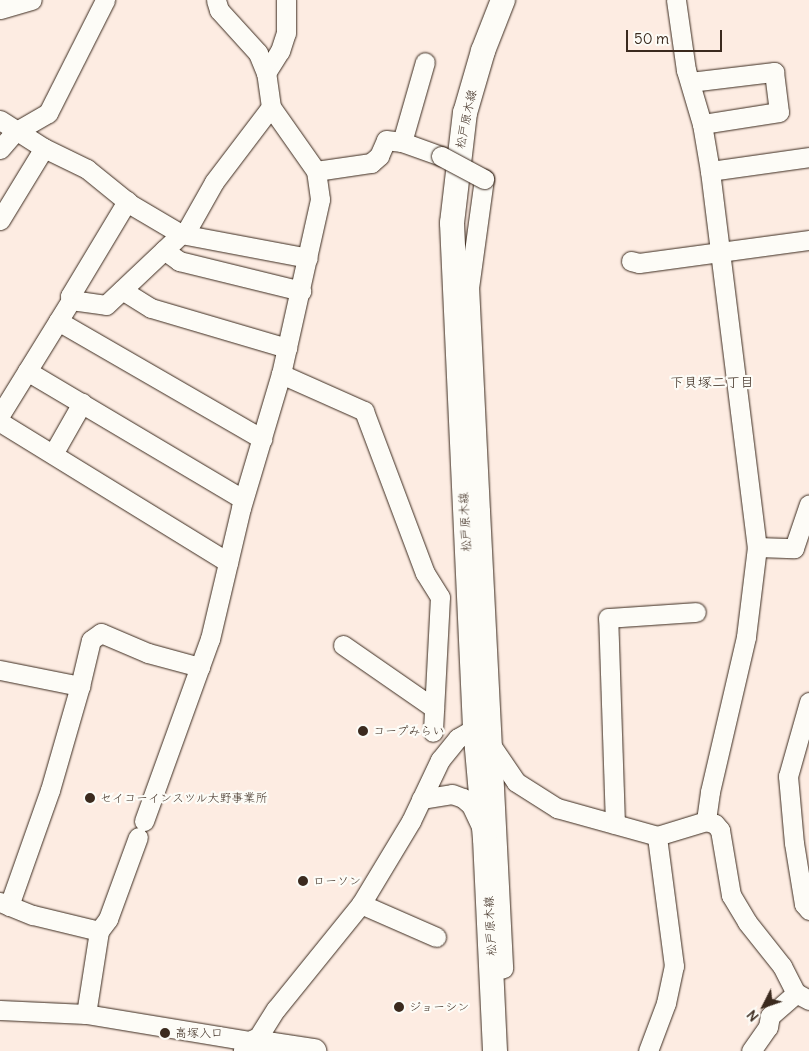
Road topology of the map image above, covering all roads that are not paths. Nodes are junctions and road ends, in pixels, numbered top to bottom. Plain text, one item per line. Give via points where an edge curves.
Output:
1 (32, 0) edge
2 (105, 0) edge
3 (216, 0) edge
4 (286, 0) edge
5 (503, 0) edge
6 (676, 0) edge
7 (0, 9) edge
8 (425, 62) dead end
9 (266, 73) junction
10 (690, 82) junction
11 (271, 107) junction
12 (0, 120) edge
13 (702, 124) junction
14 (15, 132) junction
15 (402, 142) junction
16 (44, 148) junction
17 (0, 149) edge
18 (809, 157) edge
19 (316, 171) junction
20 (710, 171) junction
21 (127, 201) junction
22 (0, 220) edge
23 (181, 234) junction
24 (809, 240) edge
25 (164, 250) junction
26 (721, 250) junction
27 (308, 258) junction
28 (631, 261) dead end
29 (122, 290) junction
30 (301, 290) junction
31 (71, 300) junction
32 (58, 322) junction
33 (287, 348) junction
34 (27, 371) junction
35 (281, 374) junction
36 (82, 403) junction
37 (0, 415) edge
38 (0, 422) edge
39 (262, 440) junction
40 (52, 454) junction
41 (243, 500) junction
42 (809, 504) edge
43 (472, 512) junction
44 (756, 547) junction
45 (228, 562) junction
46 (696, 612) dead end
47 (343, 645) dead end
48 (200, 666) junction
49 (0, 670) edge
50 (80, 686) junction
51 (809, 702) edge
52 (434, 708) junction
53 (475, 728) junction
54 (432, 732) dead end
55 (493, 748) junction
56 (421, 799) junction
57 (706, 821) junction
58 (615, 824) junction
59 (656, 836) junction
60 (485, 839) junction
61 (4, 904) edge
62 (361, 904) junction
63 (809, 910) edge
64 (98, 931) junction
65 (436, 937) dead end
66 (803, 996) edge
67 (504, 1007) dead end
68 (0, 1010) edge
69 (86, 1014) junction
70 (250, 1047) edge
71 (314, 1051) edge
72 (495, 1051) edge
73 (648, 1051) edge
74 (751, 1051) edge

1 - 7 street
2 - 14 street via 48,113
3 - 9 street via 219,10 258,53
4 - 9 street via 286,33 280,51
5 - 43 main road, 松戸原木線 via 483,51 466,113 452,223
6 - 10 street
8 - 15 street
9 - 11 street
10 - 13 street
10 - 13 street via 774,72 780,112
11 - 19 street
11 - 23 street via 214,182 187,230
12 - 14 street
13 - 20 street
14 - 16 street
14 - 17 street
15 - 19 street via 386,140 379,156 371,164
15 - 43 street, bridge via 441,156 484,179 469,288
16 - 21 street via 87,169
16 - 22 street
18 - 20 street
19 - 27 street via 320,199
20 - 26 street
21 - 23 street
21 - 31 street via 70,296
23 - 25 street
23 - 27 street
24 - 26 street
25 - 29 street
25 - 30 street via 179,261
26 - 28 street via 639,263
26 - 44 street
27 - 30 street
29 - 31 street via 106,305
29 - 33 street via 151,308
30 - 33 street
31 - 32 street
32 - 34 street
32 - 39 street
33 - 35 street
34 - 36 street
34 - 37 street
35 - 39 street
35 - 52 street via 364,411 426,573 440,597
36 - 40 street
36 - 41 street
38 - 40 street
39 - 41 street
40 - 45 street
41 - 45 street
42 - 44 street via 794,548
43 - 53 main road, 松戸原木線
43 - 55 street
44 - 57 street via 746,637
45 - 48 street
46 - 58 street via 608,618
47 - 52 street
48 - 50 street via 148,653 101,633 91,640
48 - 64 street via 108,919
49 - 50 street
50 - 61 street via 50,790
51 - 63 street via 788,776 794,843 804,904
52 - 54 street
53 - 56 street via 458,738 440,760
53 - 60 main road, 松戸原木線
55 - 58 street via 516,782 528,792 557,808
55 - 67 street
56 - 60 street via 452,794 462,798 478,817
56 - 62 street
57 - 59 street
57 - 66 street via 720,830 731,895 747,922
58 - 59 street
59 - 73 street via 674,966 668,996
60 - 72 main road, 松戸原木線
61 - 64 street
62 - 65 street
62 - 70 street via 276,1009
64 - 69 street
66 - 74 street via 770,1016 768,1028
68 - 69 street
69 - 70 street
70 - 71 main road

